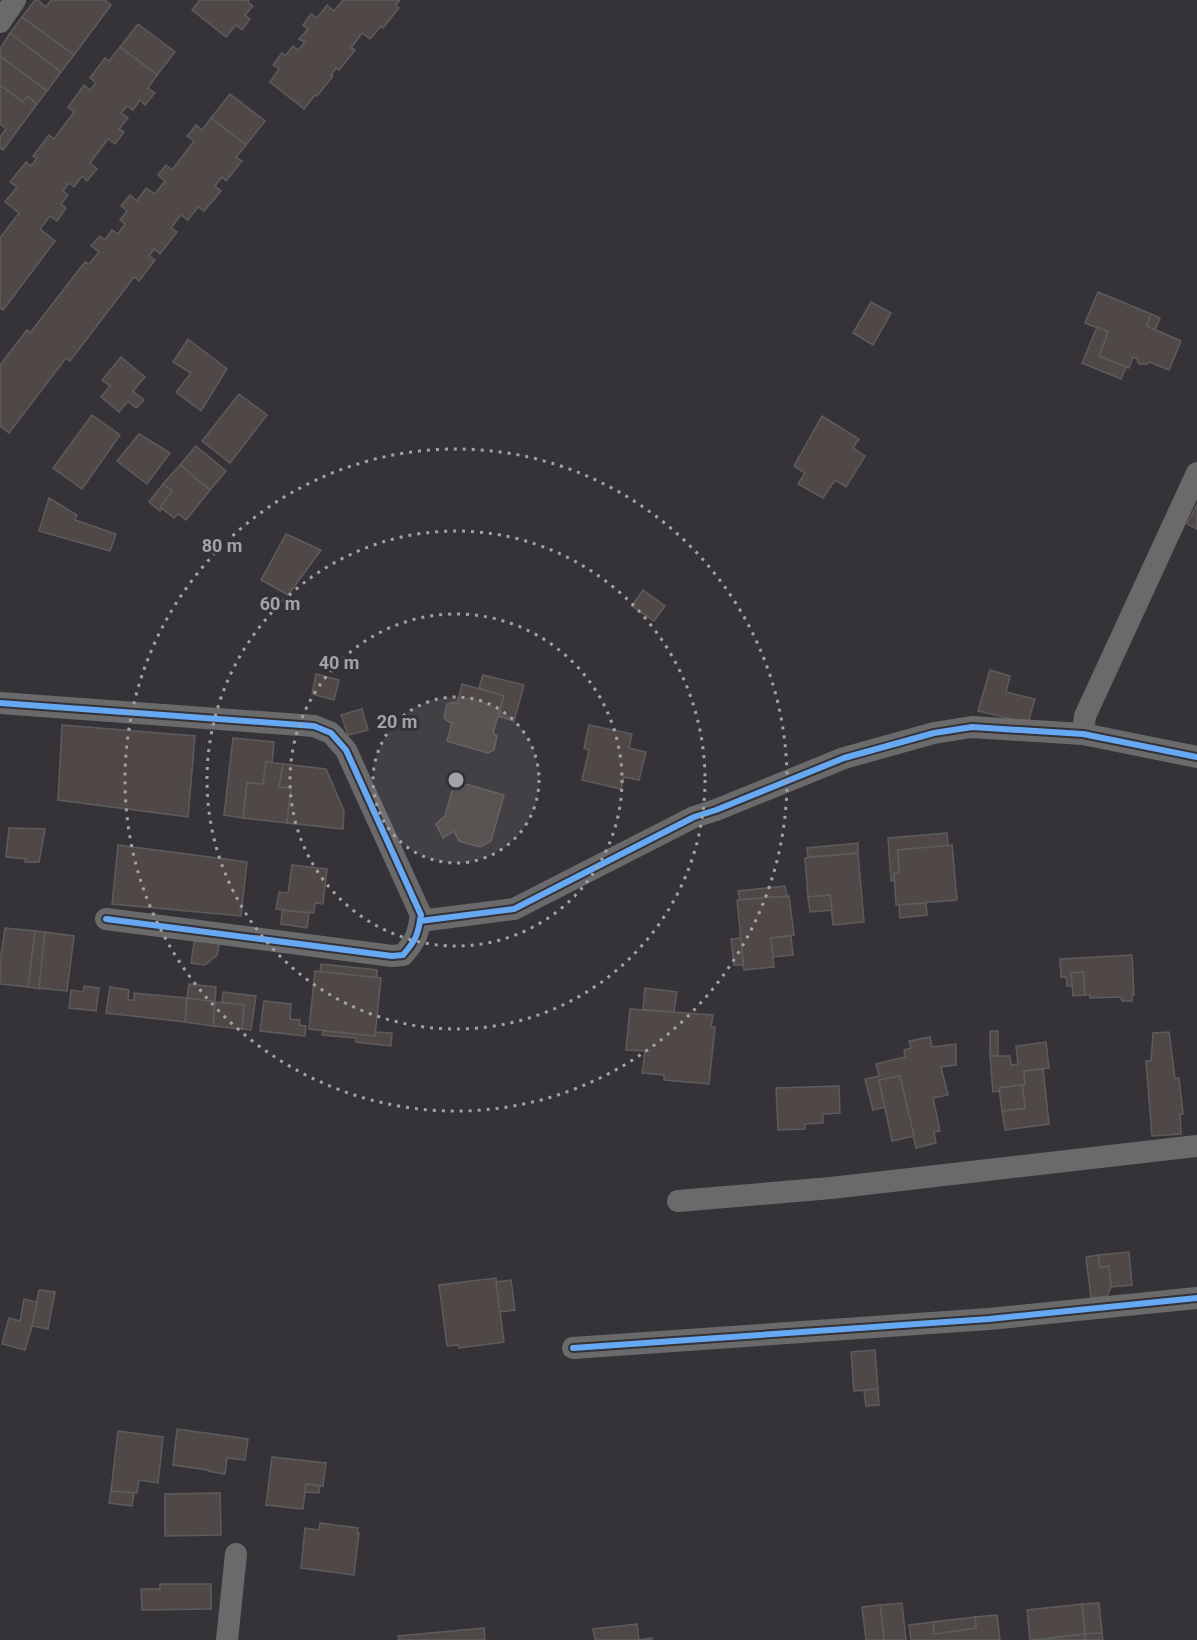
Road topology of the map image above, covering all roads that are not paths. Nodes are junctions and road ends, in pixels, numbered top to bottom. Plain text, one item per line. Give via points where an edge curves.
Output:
1 (15, 0) edge
2 (0, 22) edge
3 (1197, 473) edge
4 (0, 703) edge
5 (1083, 734) junction
6 (1197, 757) edge
7 (106, 920) dead end
8 (420, 921) junction
9 (1197, 1146) edge
10 (678, 1201) dead end
11 (1197, 1298) edge
12 (573, 1348) dead end
13 (236, 1554) dead end
14 (227, 1640) edge

1 - 2 street
3 - 5 street via 1085,716
4 - 8 street via 314,726 331,733 346,750 421,915
5 - 6 street
5 - 8 street via 972,727 934,733 844,758 694,817 514,909
7 - 8 street via 392,956 403,955 412,945
9 - 10 street via 831,1188
11 - 12 street via 989,1319
13 - 14 street

